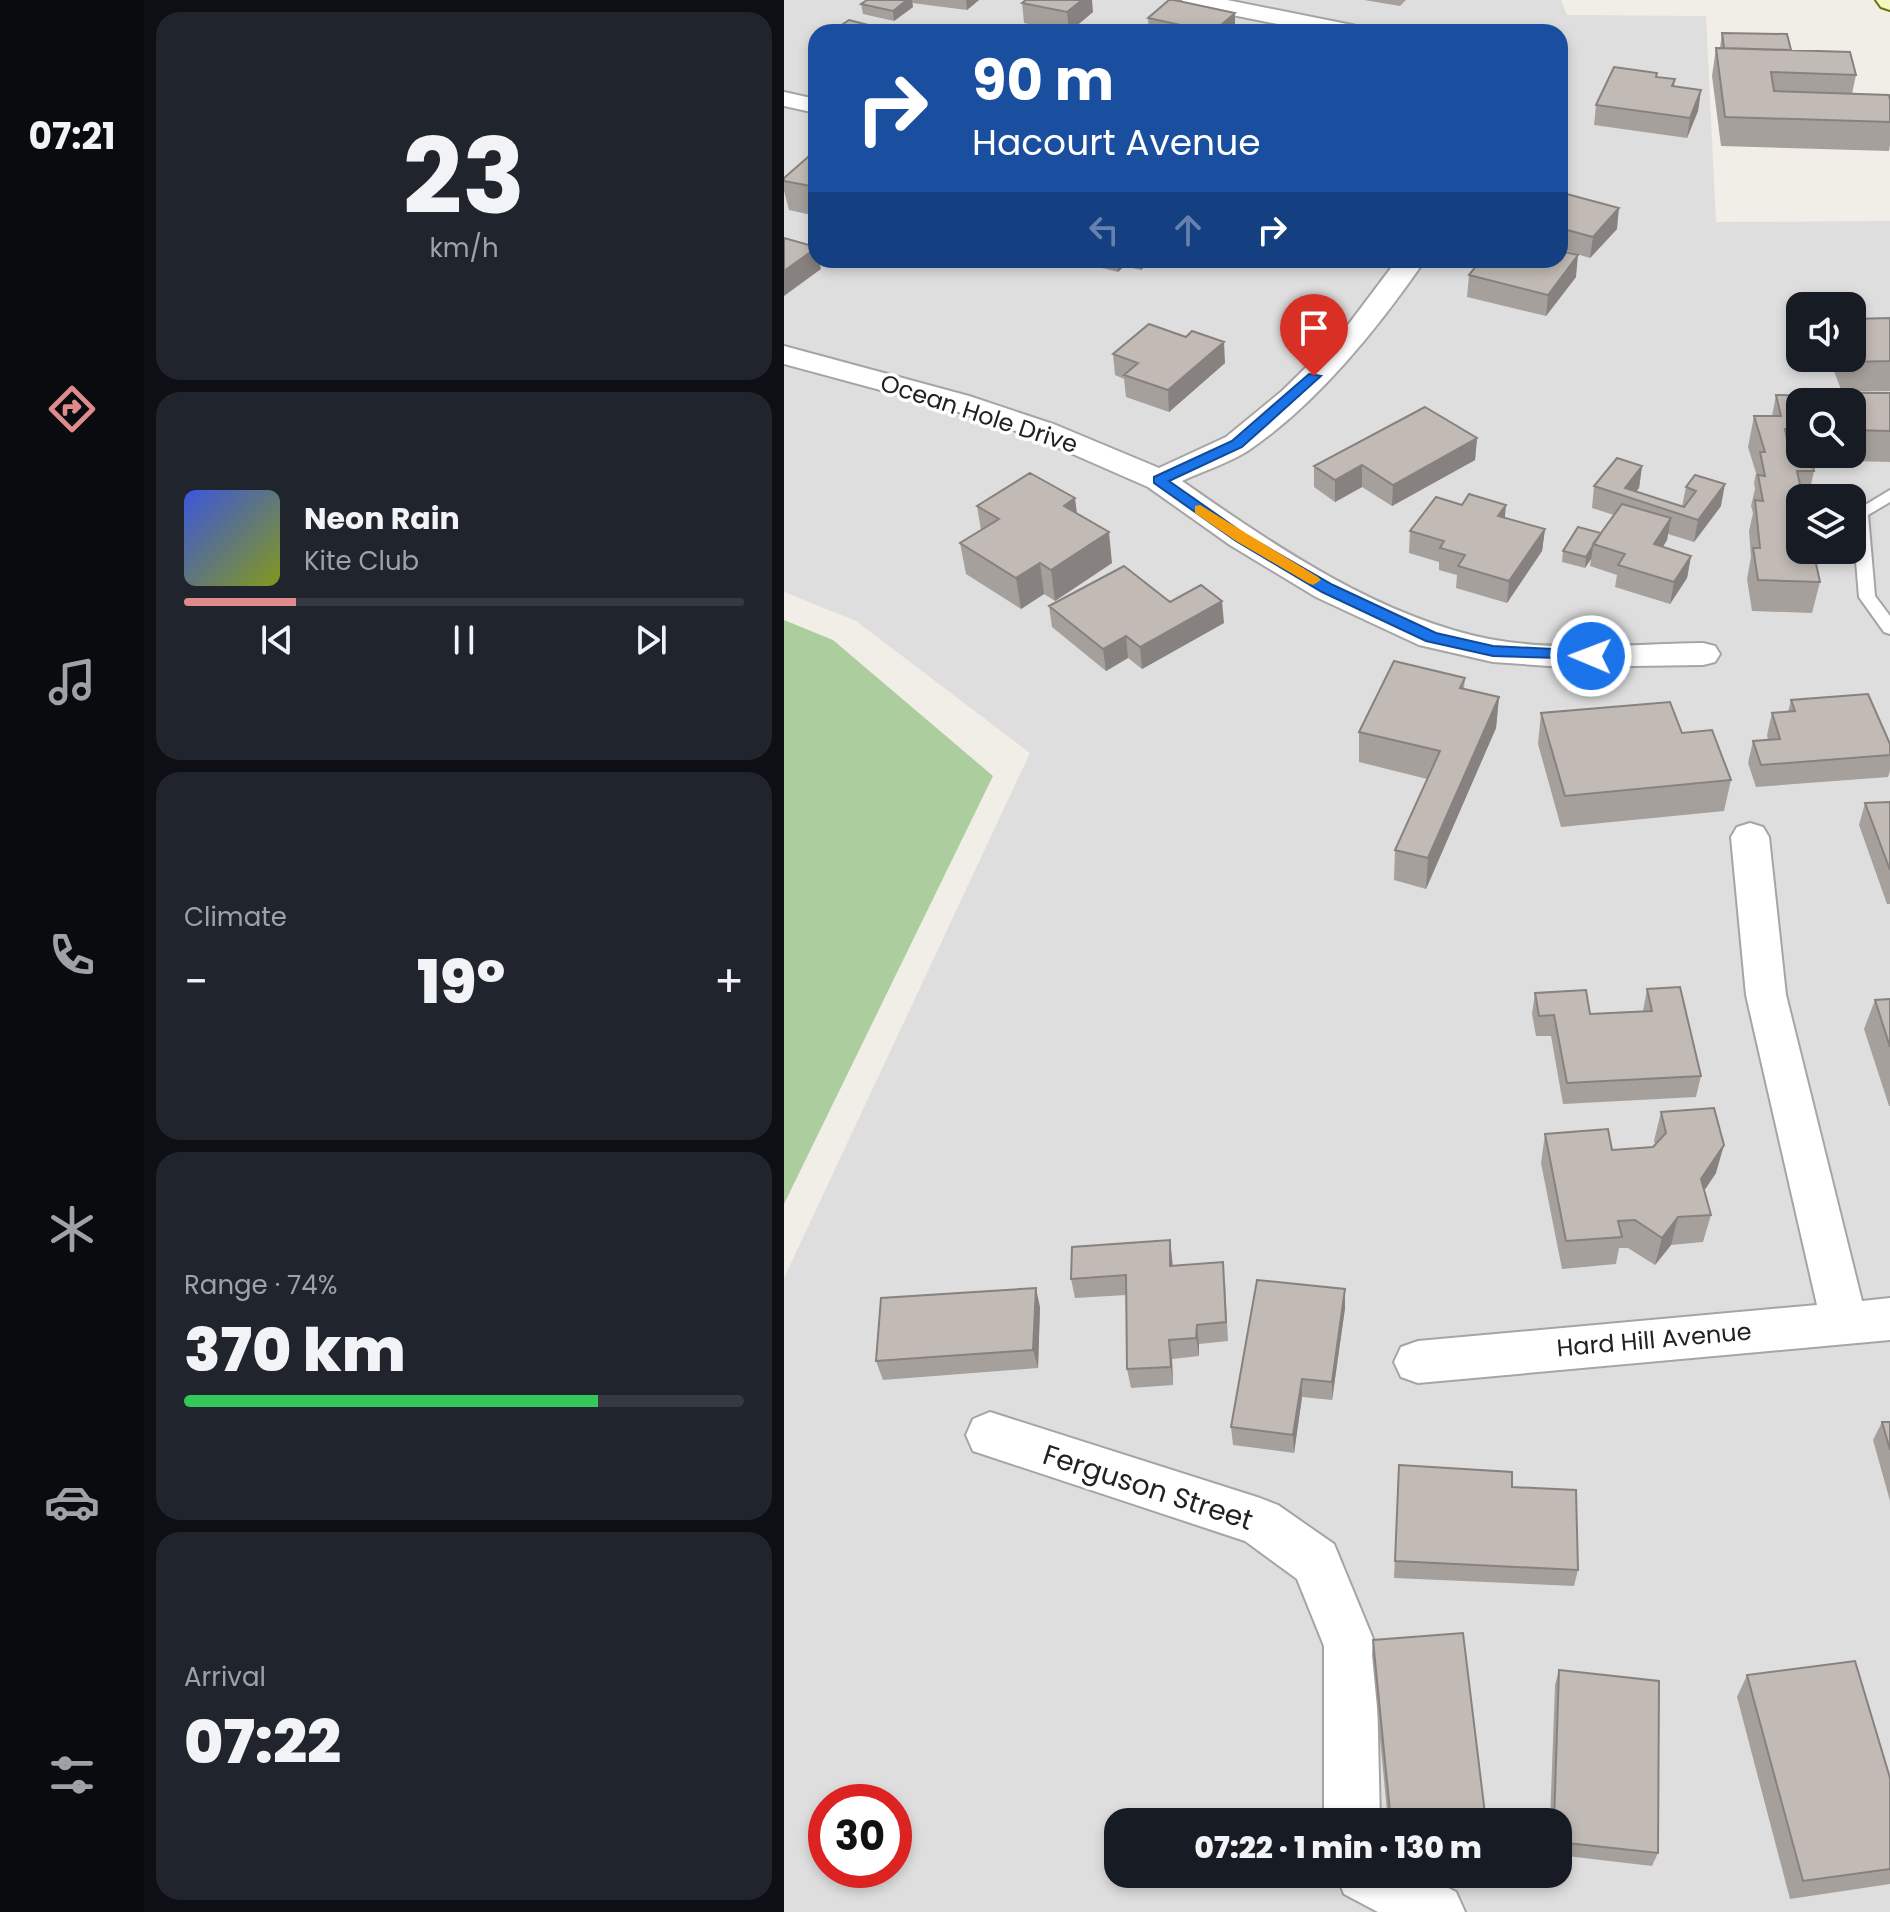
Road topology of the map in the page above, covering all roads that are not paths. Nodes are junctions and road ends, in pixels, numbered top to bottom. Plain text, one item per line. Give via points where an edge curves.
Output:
1 (1193, 0) edge
2 (1312, 24) edge
3 (784, 99) edge
4 (808, 104) edge
5 (1405, 268) edge
6 (784, 355) edge
7 (1159, 480) junction
8 (1890, 495) edge
9 (1890, 628) edge
10 (1703, 654) dead end
11 (1750, 837) dead end
12 (1890, 1319) edge
13 (1844, 1323) junction
14 (1418, 1362) dead end
15 (990, 1435) dead end
16 (1352, 1808) edge
17 (1391, 1888) edge
18 (1436, 1912) edge

1 - 2 street
3 - 4 street
5 - 7 street via 1355,335 1293,397 1237,444
6 - 7 street, Ocean Hole Drive via 1045,431
7 - 10 street, Ocean Hole Drive via 1241,538 1328,589 1431,637 1493,651 1563,656
8 - 9 lane via 1860,513 1867,597
11 - 13 street via 1766,995
12 - 13 street, Hard Hill Avenue
13 - 14 street, Hard Hill Avenue
15 - 16 street, Ferguson Street via 1260,1522 1316,1562 1350,1646
17 - 18 street

